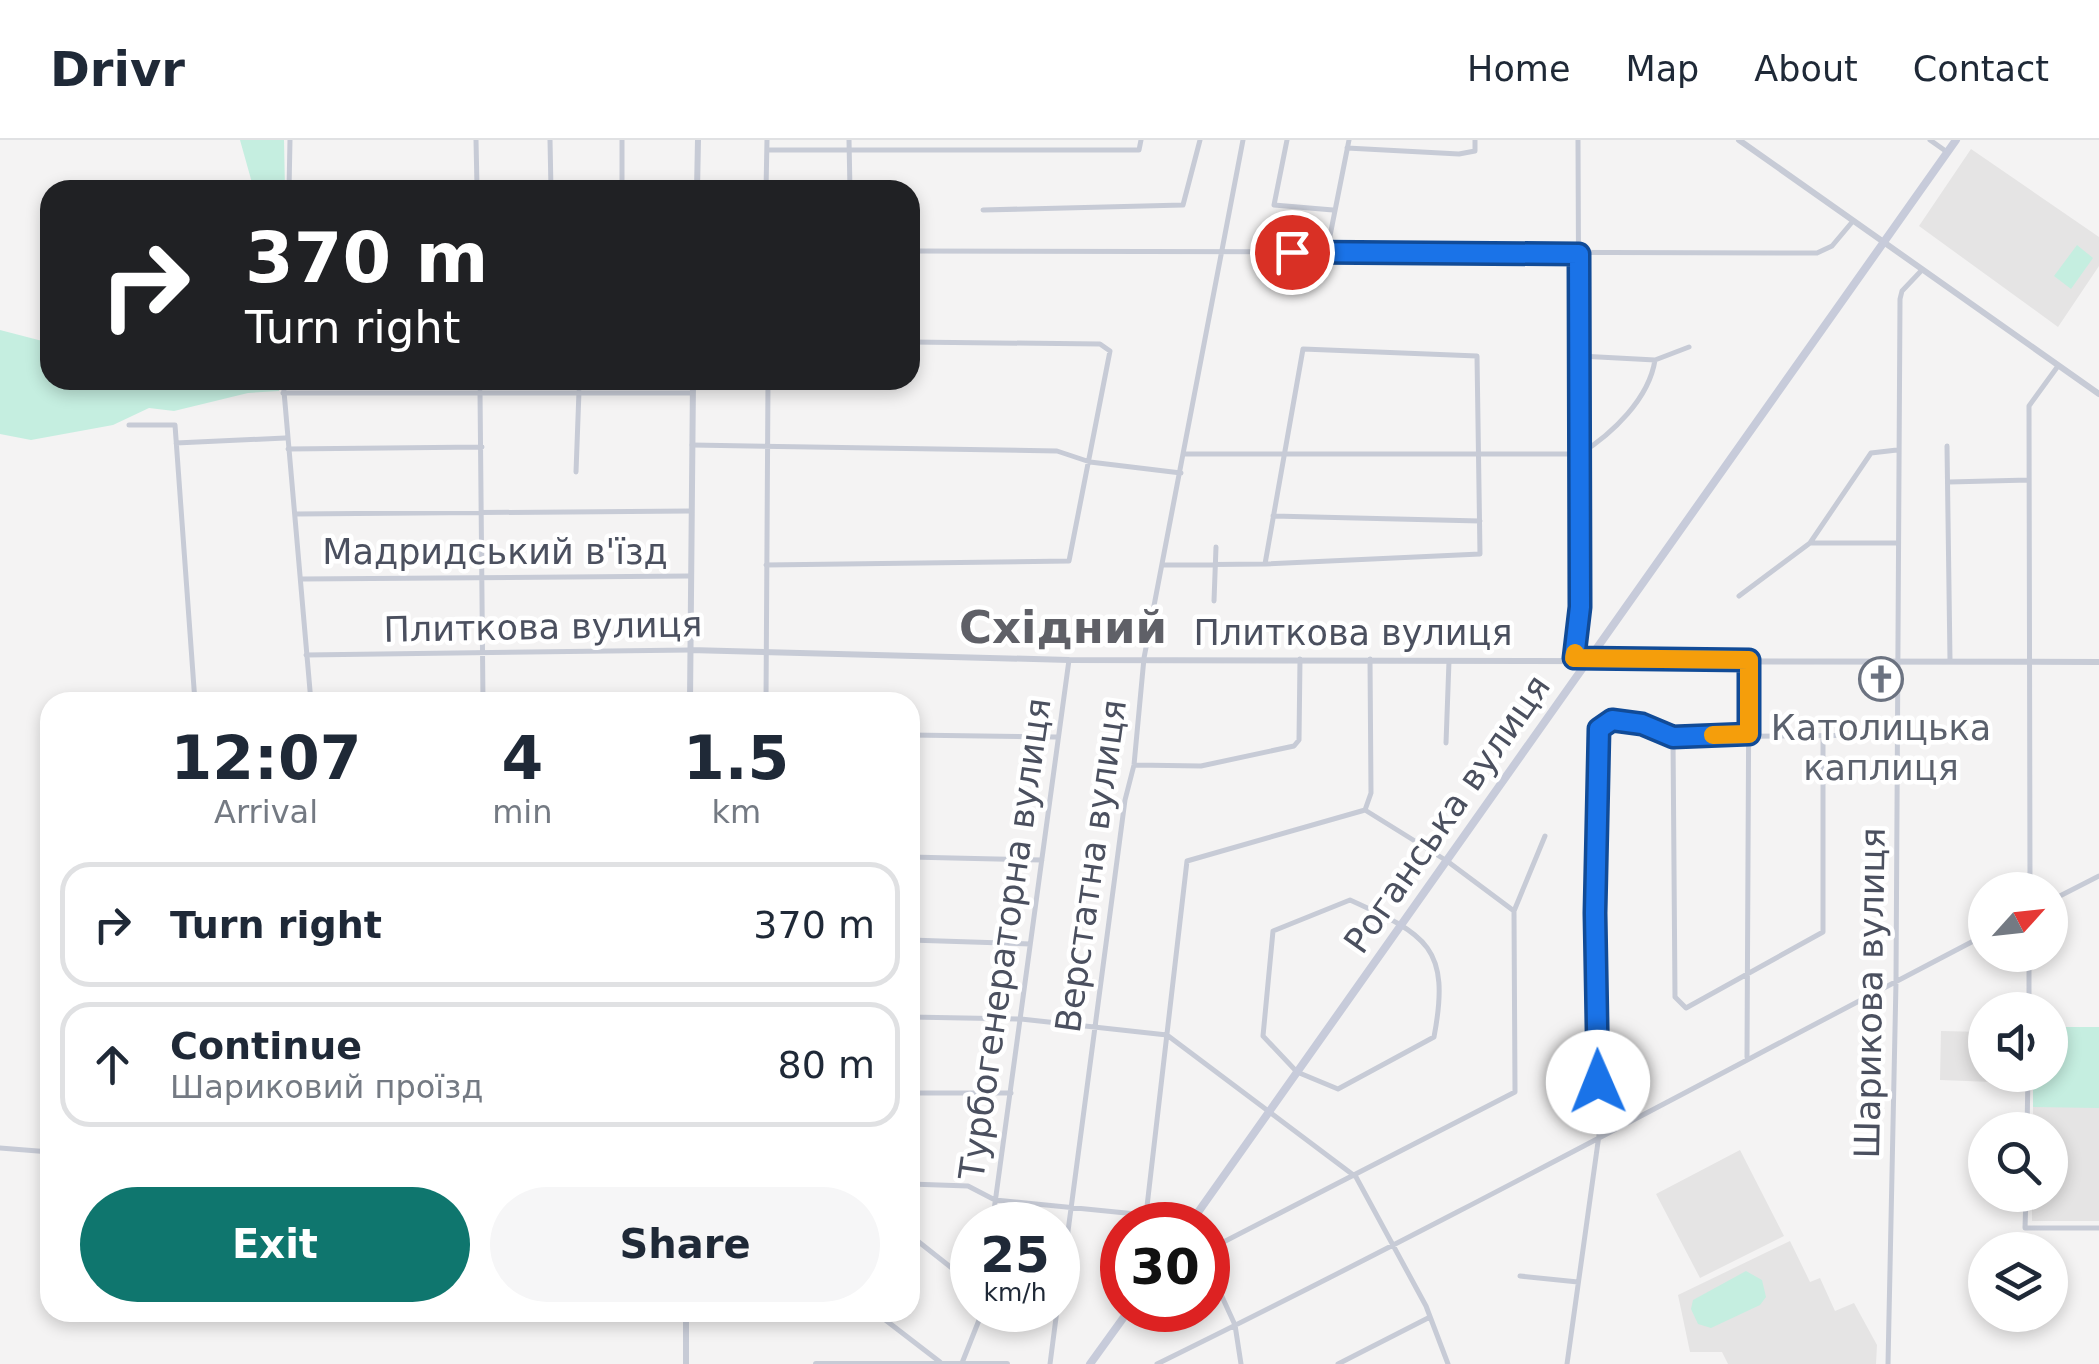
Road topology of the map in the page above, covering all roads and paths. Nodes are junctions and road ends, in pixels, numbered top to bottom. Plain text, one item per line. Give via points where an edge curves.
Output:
1 (290, 140) edge
2 (476, 140) edge
3 (550, 140) edge
4 (622, 140) edge
5 (698, 140) edge
6 (767, 140) edge
7 (849, 140) edge
8 (1141, 140) edge
9 (1200, 140) edge
10 (1244, 140) edge
11 (1287, 140) edge
12 (1475, 140) edge
13 (1578, 140) edge
14 (1739, 140) edge
15 (1930, 140) edge
16 (1956, 140) edge
17 (1348, 144) edge
18 (767, 150) junction
19 (1948, 152) junction
20 (849, 154) junction
21 (288, 180) edge
22 (477, 180) edge
23 (551, 180) edge
24 (622, 180) edge
25 (697, 180) edge
26 (766, 180) edge
27 (850, 180) edge
28 (983, 210) dead end
29 (1332, 210) junction
30 (1852, 221) junction
31 (1884, 243) junction
32 (1327, 251) junction
33 (920, 252) edge
34 (1223, 253) junction
35 (1579, 254) junction
36 (1921, 271) junction
37 (920, 342) edge
38 (1689, 346) dead end
39 (1580, 356) junction
40 (1655, 360) junction
41 (2058, 366) junction
42 (283, 390) edge
43 (480, 390) junction
44 (768, 390) edge
45 (579, 392) junction
46 (692, 393) joint
47 (283, 394) junction
48 (2099, 394) edge
49 (129, 425) dead end
50 (285, 438) junction
51 (176, 442) junction
52 (692, 445) junction
53 (482, 446) junction
54 (1946, 446) dead end
55 (288, 449) junction
56 (767, 450) junction
57 (1897, 450) junction
58 (1185, 454) junction
59 (1482, 454) junction
60 (1580, 454) junction
61 (1284, 457) junction
62 (1090, 462) junction
63 (576, 472) dead end
64 (1181, 473) junction
65 (2029, 480) junction
66 (1949, 482) junction
67 (484, 510) junction
68 (690, 510) junction
69 (296, 514) junction
70 (1274, 516) junction
71 (1481, 521) junction
72 (1897, 543) junction
73 (1810, 544) junction
74 (1216, 547) dead end
75 (1264, 564) junction
76 (766, 565) junction
77 (1214, 565) junction
78 (1161, 566) junction
79 (689, 576) junction
80 (302, 578) junction
81 (484, 579) junction
82 (1739, 596) dead end
83 (1214, 601) dead end
84 (690, 650) junction
85 (765, 652) junction
86 (484, 653) junction
87 (306, 655) junction
88 (1144, 658) junction
89 (1370, 658) junction
90 (1449, 658) junction
91 (1574, 658) junction
92 (1590, 658) junction
93 (1300, 659) junction
94 (1069, 660) junction
95 (1749, 660) junction
96 (1896, 660) junction
97 (1950, 660) junction
98 (2030, 662) junction
99 (2099, 662) edge
100 (194, 692) edge
101 (310, 692) edge
102 (483, 692) edge
103 (690, 692) edge
104 (766, 692) edge
105 (1749, 734) junction
106 (920, 735) edge
107 (1898, 735) junction
108 (1824, 736) junction
109 (1056, 737) junction
110 (1673, 737) junction
111 (1446, 743) dead end
112 (1134, 765) junction
113 (1365, 810) junction
114 (1545, 836) dead end
115 (920, 858) edge
116 (1042, 860) junction
117 (1447, 861) junction
118 (2030, 872) edge
119 (2099, 876) edge
120 (2068, 892) edge
121 (1514, 911) junction
122 (1402, 924) junction
123 (920, 940) edge
124 (1030, 944) junction
125 (1968, 945) edge
126 (1749, 976) junction
127 (1896, 982) junction
128 (920, 1017) edge
129 (1021, 1020) junction
130 (1094, 1026) junction
131 (1167, 1035) junction
132 (1747, 1058) junction
133 (1297, 1072) junction
134 (920, 1093) edge
135 (1011, 1093) junction
136 (1270, 1110) junction
137 (1599, 1134) junction
138 (0, 1148) edge
139 (40, 1151) edge
140 (1356, 1177) junction
141 (920, 1184) edge
142 (995, 1200) junction
143 (1014, 1202) edge
144 (1071, 1202) edge
145 (1147, 1202) edge
146 (1205, 1202) edge
147 (2026, 1212) edge
148 (2099, 1228) edge
149 (1230, 1239) edge
150 (920, 1243) edge
151 (1395, 1244) junction
152 (950, 1267) edge
153 (1520, 1276) dead end
154 (1578, 1282) junction
155 (1230, 1315) edge
156 (1430, 1316) junction
157 (686, 1322) edge
158 (888, 1322) edge
159 (1235, 1326) junction
160 (974, 1332) edge
161 (1054, 1332) edge
162 (1113, 1332) edge
163 (940, 1362) edge
164 (962, 1363) edge
165 (686, 1364) edge
166 (816, 1364) edge
167 (1007, 1364) edge
168 (1050, 1364) edge
169 (1090, 1364) edge
170 (1156, 1364) edge
171 (1241, 1364) edge
172 (1338, 1364) edge
173 (1448, 1364) edge
174 (1567, 1364) edge
175 (1888, 1364) edge

1 - 21 street
2 - 22 street
3 - 23 street
4 - 24 street
5 - 25 street
6 - 18 street
7 - 20 street
8 - 20 street via 1139,150
9 - 28 street via 1183,205
10 - 34 street, Верстатна вулиця
11 - 29 street via 1274,205
12 - 17 street via 1475,151 1459,154
13 - 35 street
14 - 30 street
15 - 19 street
16 - 19 main road, Роганська вулиця
17 - 29 street
18 - 20 street
18 - 26 street
19 - 31 main road, Роганська вулиця
20 - 27 street
29 - 32 street
30 - 31 street
30 - 35 street via 1817,253
31 - 36 street
31 - 92 main road, Роганська вулиця
32 - 34 street
32 - 35 street
33 - 34 street
34 - 58 street, Верстатна вулиця
35 - 39 street
36 - 41 street
36 - 57 street, Шарикова вулиця via 1900,299
37 - 62 street via 1106,346 1110,356
38 - 40 street
39 - 40 street
39 - 60 street
40 - 60 street via 1652,379 1629,411
41 - 48 street
41 - 65 street via 2029,406
42 - 47 street
43 - 45 street
43 - 47 street
43 - 53 street
44 - 56 street
45 - 46 street
45 - 63 street
46 - 52 street
47 - 50 street
49 - 51 street via 173,423
50 - 51 street
50 - 55 street
51 - 100 street
52 - 56 street
52 - 68 street
53 - 55 street
53 - 67 street
54 - 66 street
55 - 69 street
56 - 62 street via 1057,451
56 - 76 street
57 - 72 street, Шарикова вулиця
57 - 73 street via 1871,453
58 - 61 street
58 - 64 street, Верстатна вулиця
59 - 60 street
59 - 61 street
59 - 61 street via 1477,356 1303,348
59 - 71 street
60 - 91 street
61 - 70 street
62 - 64 street
62 - 76 street via 1068,561
64 - 78 street, Верстатна вулиця
65 - 66 street
65 - 98 street
66 - 97 street
67 - 68 street
67 - 69 street
67 - 81 street
68 - 79 street
69 - 80 street
70 - 71 street
70 - 75 street
71 - 75 street via 1480,554
72 - 73 street
72 - 96 street, Шарикова вулиця
73 - 82 street
74 - 77 street
75 - 77 street
76 - 85 street
77 - 78 street
77 - 83 street
78 - 88 street, Верстатна вулиця
79 - 81 street, Мадридський в'їзд
79 - 84 street
80 - 81 street, Мадридський в'їзд
80 - 87 street
81 - 86 street
84 - 85 street, Плиткова вулиця
84 - 86 street, Плиткова вулиця
84 - 103 street
85 - 94 street, Плиткова вулиця
85 - 104 street
86 - 87 street, Плиткова вулиця
86 - 102 street
87 - 101 street
88 - 93 street, Плиткова вулиця
88 - 94 street, Плиткова вулиця
88 - 112 street, Верстатна вулиця
89 - 90 street, Плиткова вулиця
89 - 93 street, Плиткова вулиця
89 - 113 street
90 - 91 street, Плиткова вулиця
90 - 111 street
91 - 92 street, Плиткова вулиця
92 - 95 street, Плиткова вулиця
92 - 117 main road, Роганська вулиця
93 - 112 street via 1298,744 1200,766
94 - 109 street, Турбогенераторна вулиця
95 - 96 street, Плиткова вулиця
95 - 105 street
96 - 97 street, Плиткова вулиця
96 - 107 street, Шарикова вулиця
97 - 98 street, Плиткова вулиця
98 - 99 street, Плиткова вулиця
98 - 118 street
105 - 108 street
105 - 110 street
105 - 126 street
106 - 109 street
107 - 108 street
107 - 127 street, Шарикова вулиця
108 - 126 street via 1823,932
109 - 116 street, Турбогенераторна вулиця
110 - 126 street via 1675,997 1686,1008
110 - 137 street via 1612,720 1599,729
112 - 130 street, Верстатна вулиця
113 - 117 street
113 - 131 street via 1187,861
114 - 121 street
115 - 116 street
116 - 124 street, Турбогенераторна вулиця
117 - 121 street
117 - 122 main road, Роганська вулиця
119 - 120 street
121 - 140 street via 1515,1092
122 - 133 main road, Роганська вулиця
122 - 133 street via 1437,959 1434,1037 1338,1089
122 - 133 street via 1350,900 1273,931 1263,1036
123 - 124 street
124 - 129 street, Турбогенераторна вулиця
125 - 127 street
126 - 132 street
127 - 132 street
127 - 175 street, Шарикова вулиця
128 - 129 street
129 - 130 street
129 - 135 street, Турбогенераторна вулиця
130 - 131 street
130 - 144 street, Верстатна вулиця
131 - 136 street
131 - 145 street
132 - 137 street
133 - 136 main road, Роганська вулиця
134 - 135 street
135 - 142 street, Турбогенераторна вулиця
136 - 140 street
136 - 146 main road, Роганська вулиця
137 - 151 street
137 - 154 street
138 - 139 street
140 - 149 street
140 - 151 street
141 - 142 street via 968,1186
142 - 143 street
147 - 148 street via 2026,1228
150 - 152 street
151 - 156 street
151 - 159 street
153 - 154 street
154 - 174 street
155 - 159 street
156 - 172 street
156 - 173 street
157 - 165 street
158 - 163 street
159 - 170 street
159 - 171 street
160 - 164 street
161 - 168 street, Верстатна вулиця
162 - 169 main road
163 - 164 street
163 - 166 street
164 - 167 street

